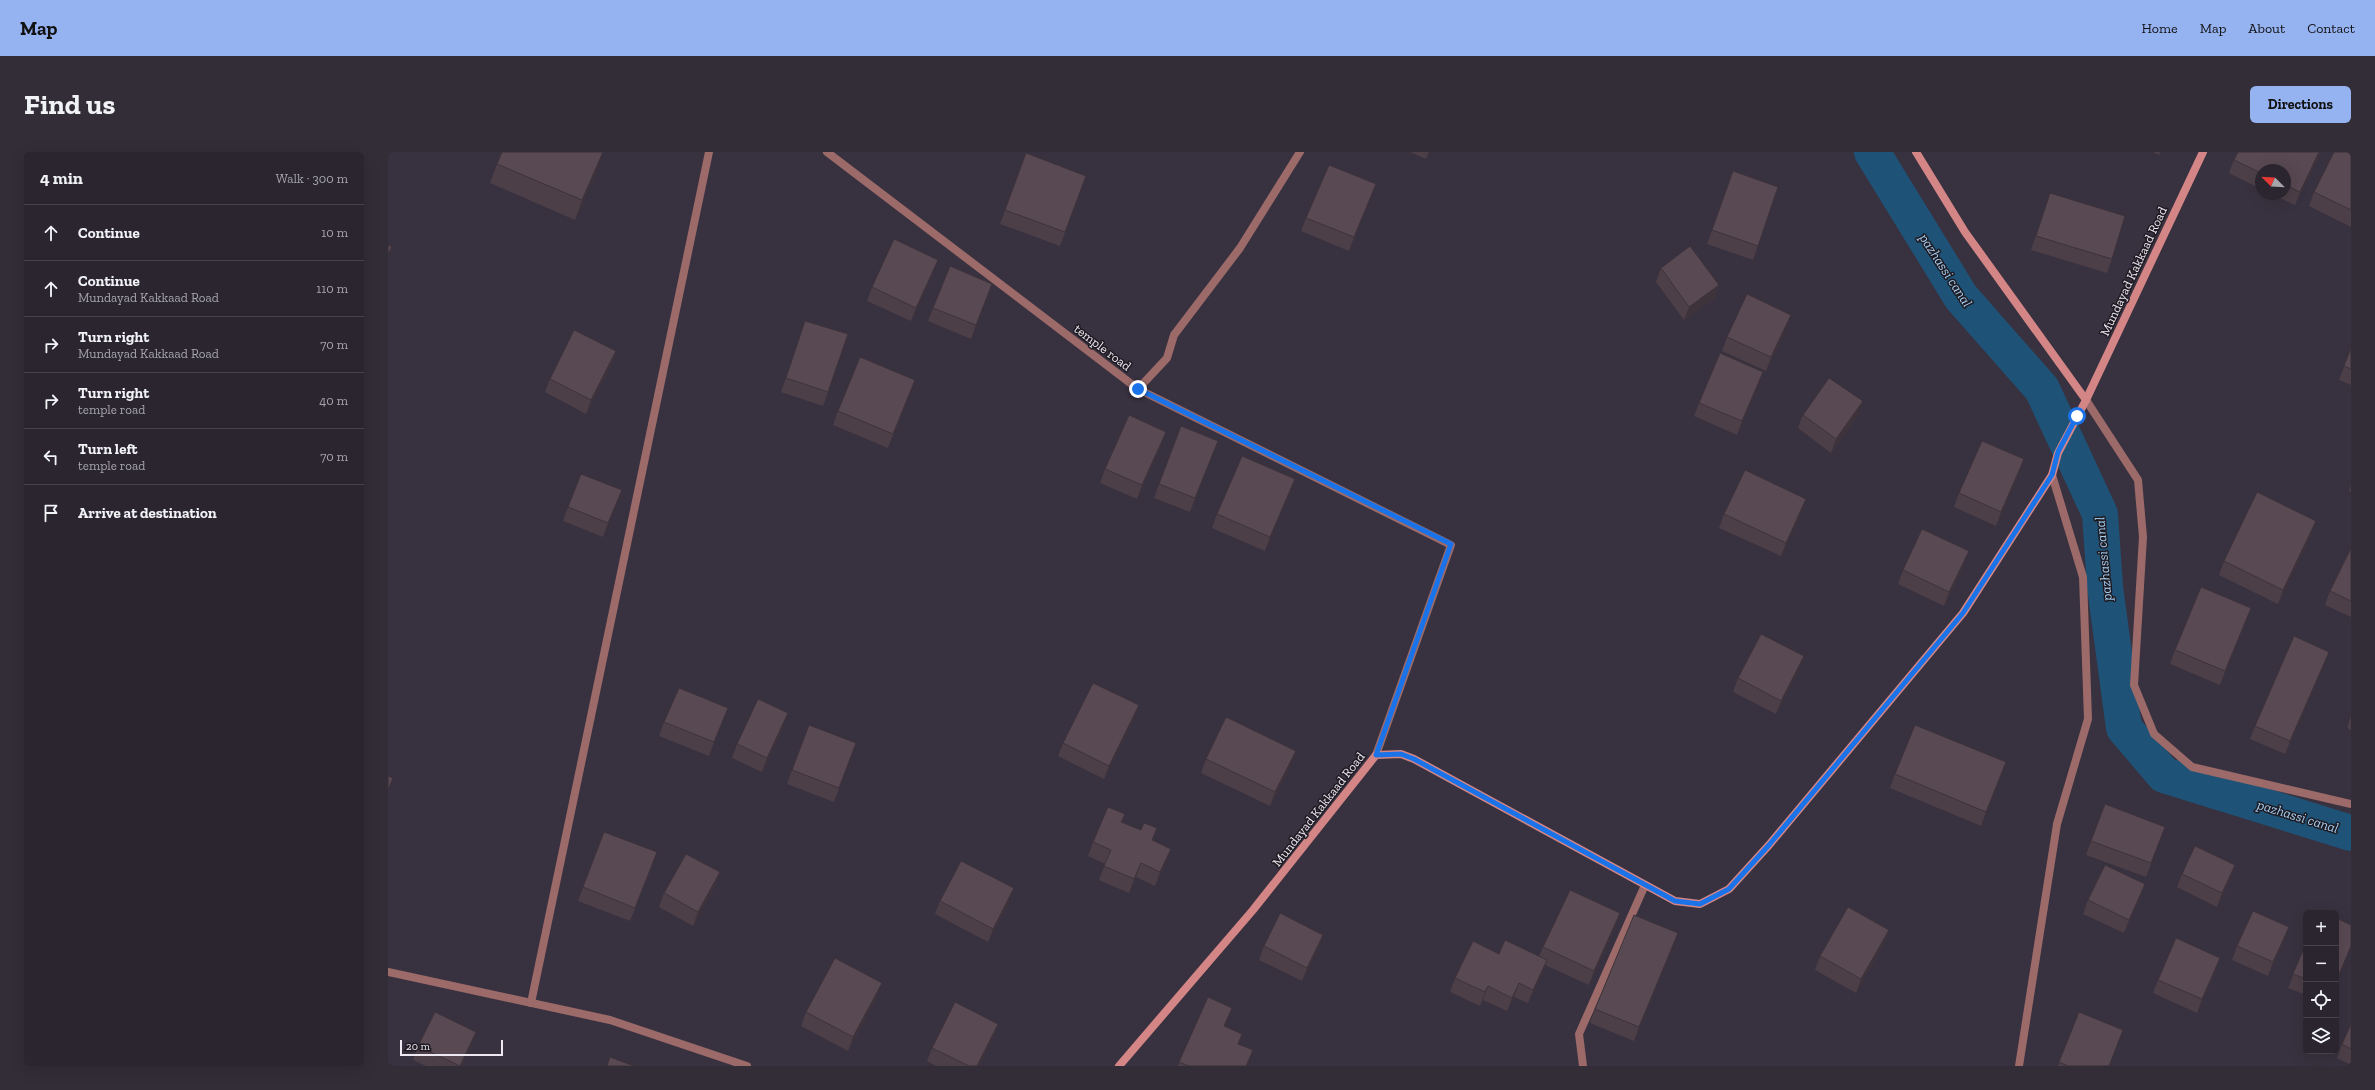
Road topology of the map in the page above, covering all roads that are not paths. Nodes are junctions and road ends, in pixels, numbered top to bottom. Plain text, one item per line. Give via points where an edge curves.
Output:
1 (709, 152) edge
2 (827, 152) edge
3 (1300, 152) edge
4 (1916, 152) edge
5 (2203, 152) edge
6 (1138, 389) junction
7 (2086, 400) junction
8 (2052, 475) junction
9 (1376, 755) junction
10 (2351, 804) edge
11 (1645, 885) junction
12 (388, 972) edge
13 (530, 1003) junction
14 (747, 1066) edge
15 (1119, 1066) edge
16 (1583, 1066) edge
17 (2020, 1066) edge

1 - 13 street
2 - 6 street, temple road
3 - 6 street via 1240,248 1174,335 1167,358
4 - 7 main road via 1965,232
5 - 7 main road, Mundayad Kakkaad Road
6 - 9 street, temple road via 1451,544
7 - 8 main road, Mundayad Kakkaad Road via 2058,452
7 - 10 street via 2138,480 2143,537 2134,685 2154,734 2192,767
8 - 11 main road, Mundayad Kakkaad Road via 1963,613 1769,845 1729,889 1700,904 1675,901
8 - 17 street via 2083,577 2088,719 2057,824
9 - 11 main road, Mundayad Kakkaad Road via 1401,754 1414,759
9 - 15 main road, Mundayad Kakkaad Road via 1253,910
11 - 16 street via 1579,1034
12 - 13 street
13 - 14 street via 610,1020

